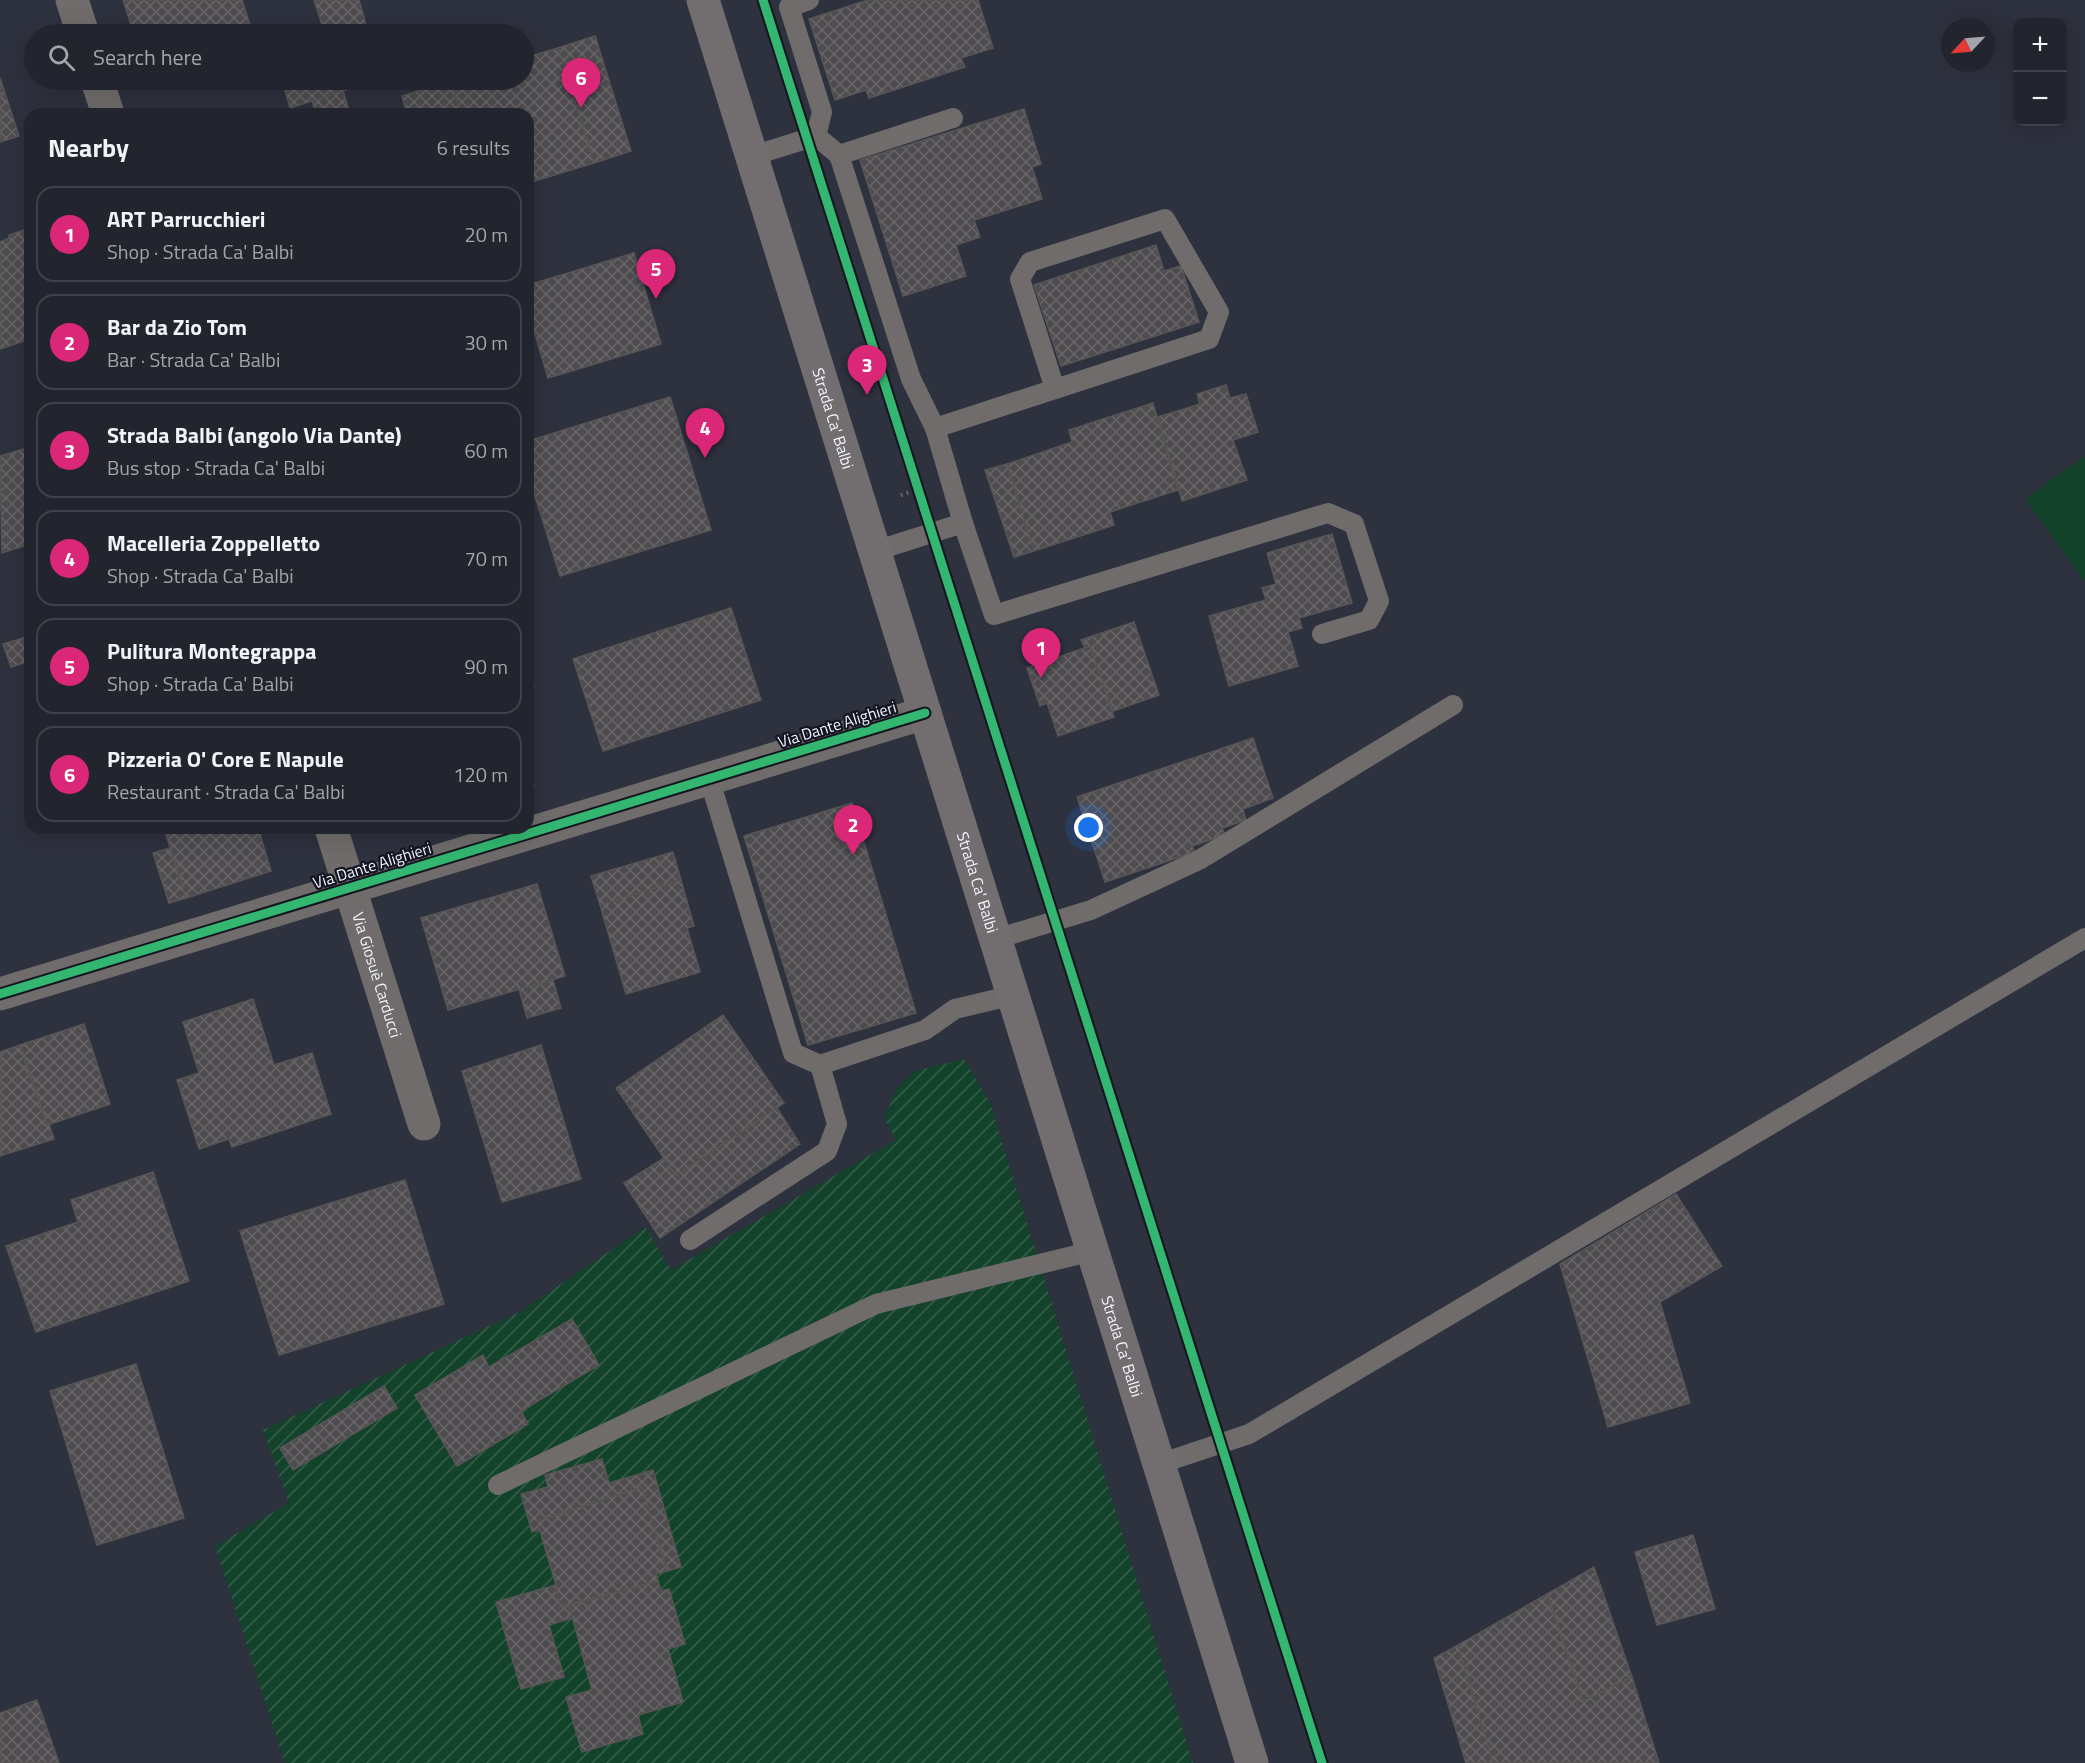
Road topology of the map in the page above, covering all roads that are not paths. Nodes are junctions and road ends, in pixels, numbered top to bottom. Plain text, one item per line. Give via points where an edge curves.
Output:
1 (72, 0) edge
2 (703, 0) edge
3 (809, 0) edge
4 (80, 24) edge
5 (100, 90) edge
6 (106, 108) edge
7 (953, 118) dead end
8 (816, 136) junction
9 (839, 155) junction
10 (752, 156) junction
11 (1055, 389) junction
12 (935, 428) junction
13 (963, 523) junction
14 (875, 551) junction
15 (1322, 634) dead end
16 (1453, 705) dead end
17 (925, 713) junction
18 (709, 778) junction
19 (534, 831) edge
20 (333, 834) edge
21 (525, 834) edge
22 (350, 887) junction
23 (2085, 938) edge
24 (996, 939) junction
25 (0, 994) edge
26 (1014, 995) junction
27 (820, 1065) junction
28 (424, 1124) dead end
29 (690, 1240) dead end
30 (1093, 1251) junction
31 (1159, 1464) junction
32 (498, 1485) dead end
33 (1252, 1763) edge

1 - 4 street
2 - 10 main road, Strada Ca' Balbi
3 - 8 lane via 789,7 822,112
5 - 6 street
7 - 9 lane
8 - 9 lane
8 - 10 lane
9 - 12 lane via 911,379
10 - 14 main road, Strada Ca' Balbi
11 - 11 lane via 1209,339 1219,312 1165,219 1030,262 1020,279
11 - 12 lane
12 - 13 lane
13 - 14 lane
13 - 15 lane via 994,615 1328,513 1354,524 1379,601 1370,620
14 - 17 main road, Strada Ca' Balbi
16 - 24 lane via 1199,860 1091,910
17 - 18 street, Via Dante Alighieri
17 - 24 main road, Strada Ca' Balbi
18 - 19 street, Via Dante Alighieri
18 - 27 lane via 793,1053
20 - 22 street, Via Giosuè Carducci
21 - 22 street, Via Dante Alighieri
22 - 25 street, Via Dante Alighieri
22 - 28 street, Via Giosuè Carducci
23 - 31 lane via 1249,1434
24 - 26 main road, Strada Ca' Balbi
26 - 27 lane via 955,1009 925,1030
26 - 30 main road, Strada Ca' Balbi
27 - 29 lane via 837,1124 827,1151
30 - 31 main road, Strada Ca' Balbi
30 - 32 lane via 876,1304
31 - 33 main road, Strada Ca' Balbi

